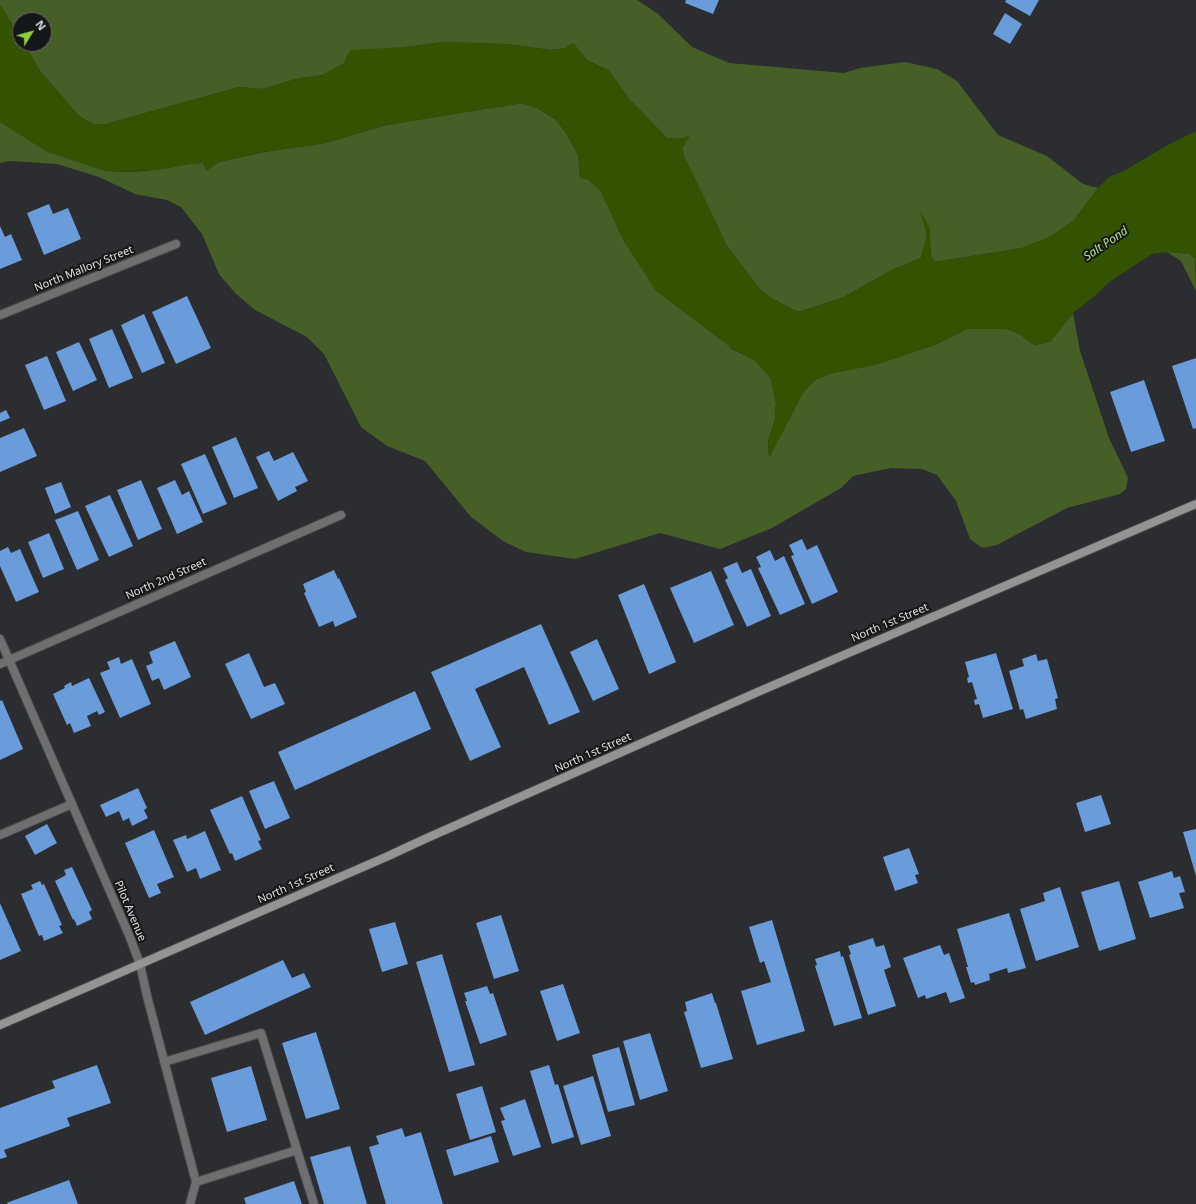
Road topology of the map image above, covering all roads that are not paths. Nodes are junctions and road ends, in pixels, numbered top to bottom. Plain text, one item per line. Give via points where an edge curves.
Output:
1 (176, 244) dead end
2 (0, 315) edge
3 (1196, 504) edge
4 (341, 515) dead end
5 (0, 639) edge
6 (9, 660) junction
7 (0, 664) edge
8 (72, 804) junction
9 (0, 835) edge
10 (140, 964) junction
11 (0, 1026) edge
12 (164, 1062) junction
13 (297, 1150) junction
14 (196, 1182) junction
15 (190, 1204) edge
16 (314, 1204) edge

1 - 2 street, North Mallory Street
3 - 10 street, North 1st Street via 760,691
4 - 6 street, North 2nd Street
5 - 6 street, Pilot Avenue
6 - 7 street, North 2nd Street
6 - 8 street, Pilot Avenue
8 - 9 street
8 - 10 street, Pilot Avenue
10 - 11 street, North 1st Street
10 - 12 street, Pilot Avenue
12 - 13 street via 261,1033
12 - 14 street, Pilot Avenue
13 - 14 street
13 - 16 street
14 - 15 street

